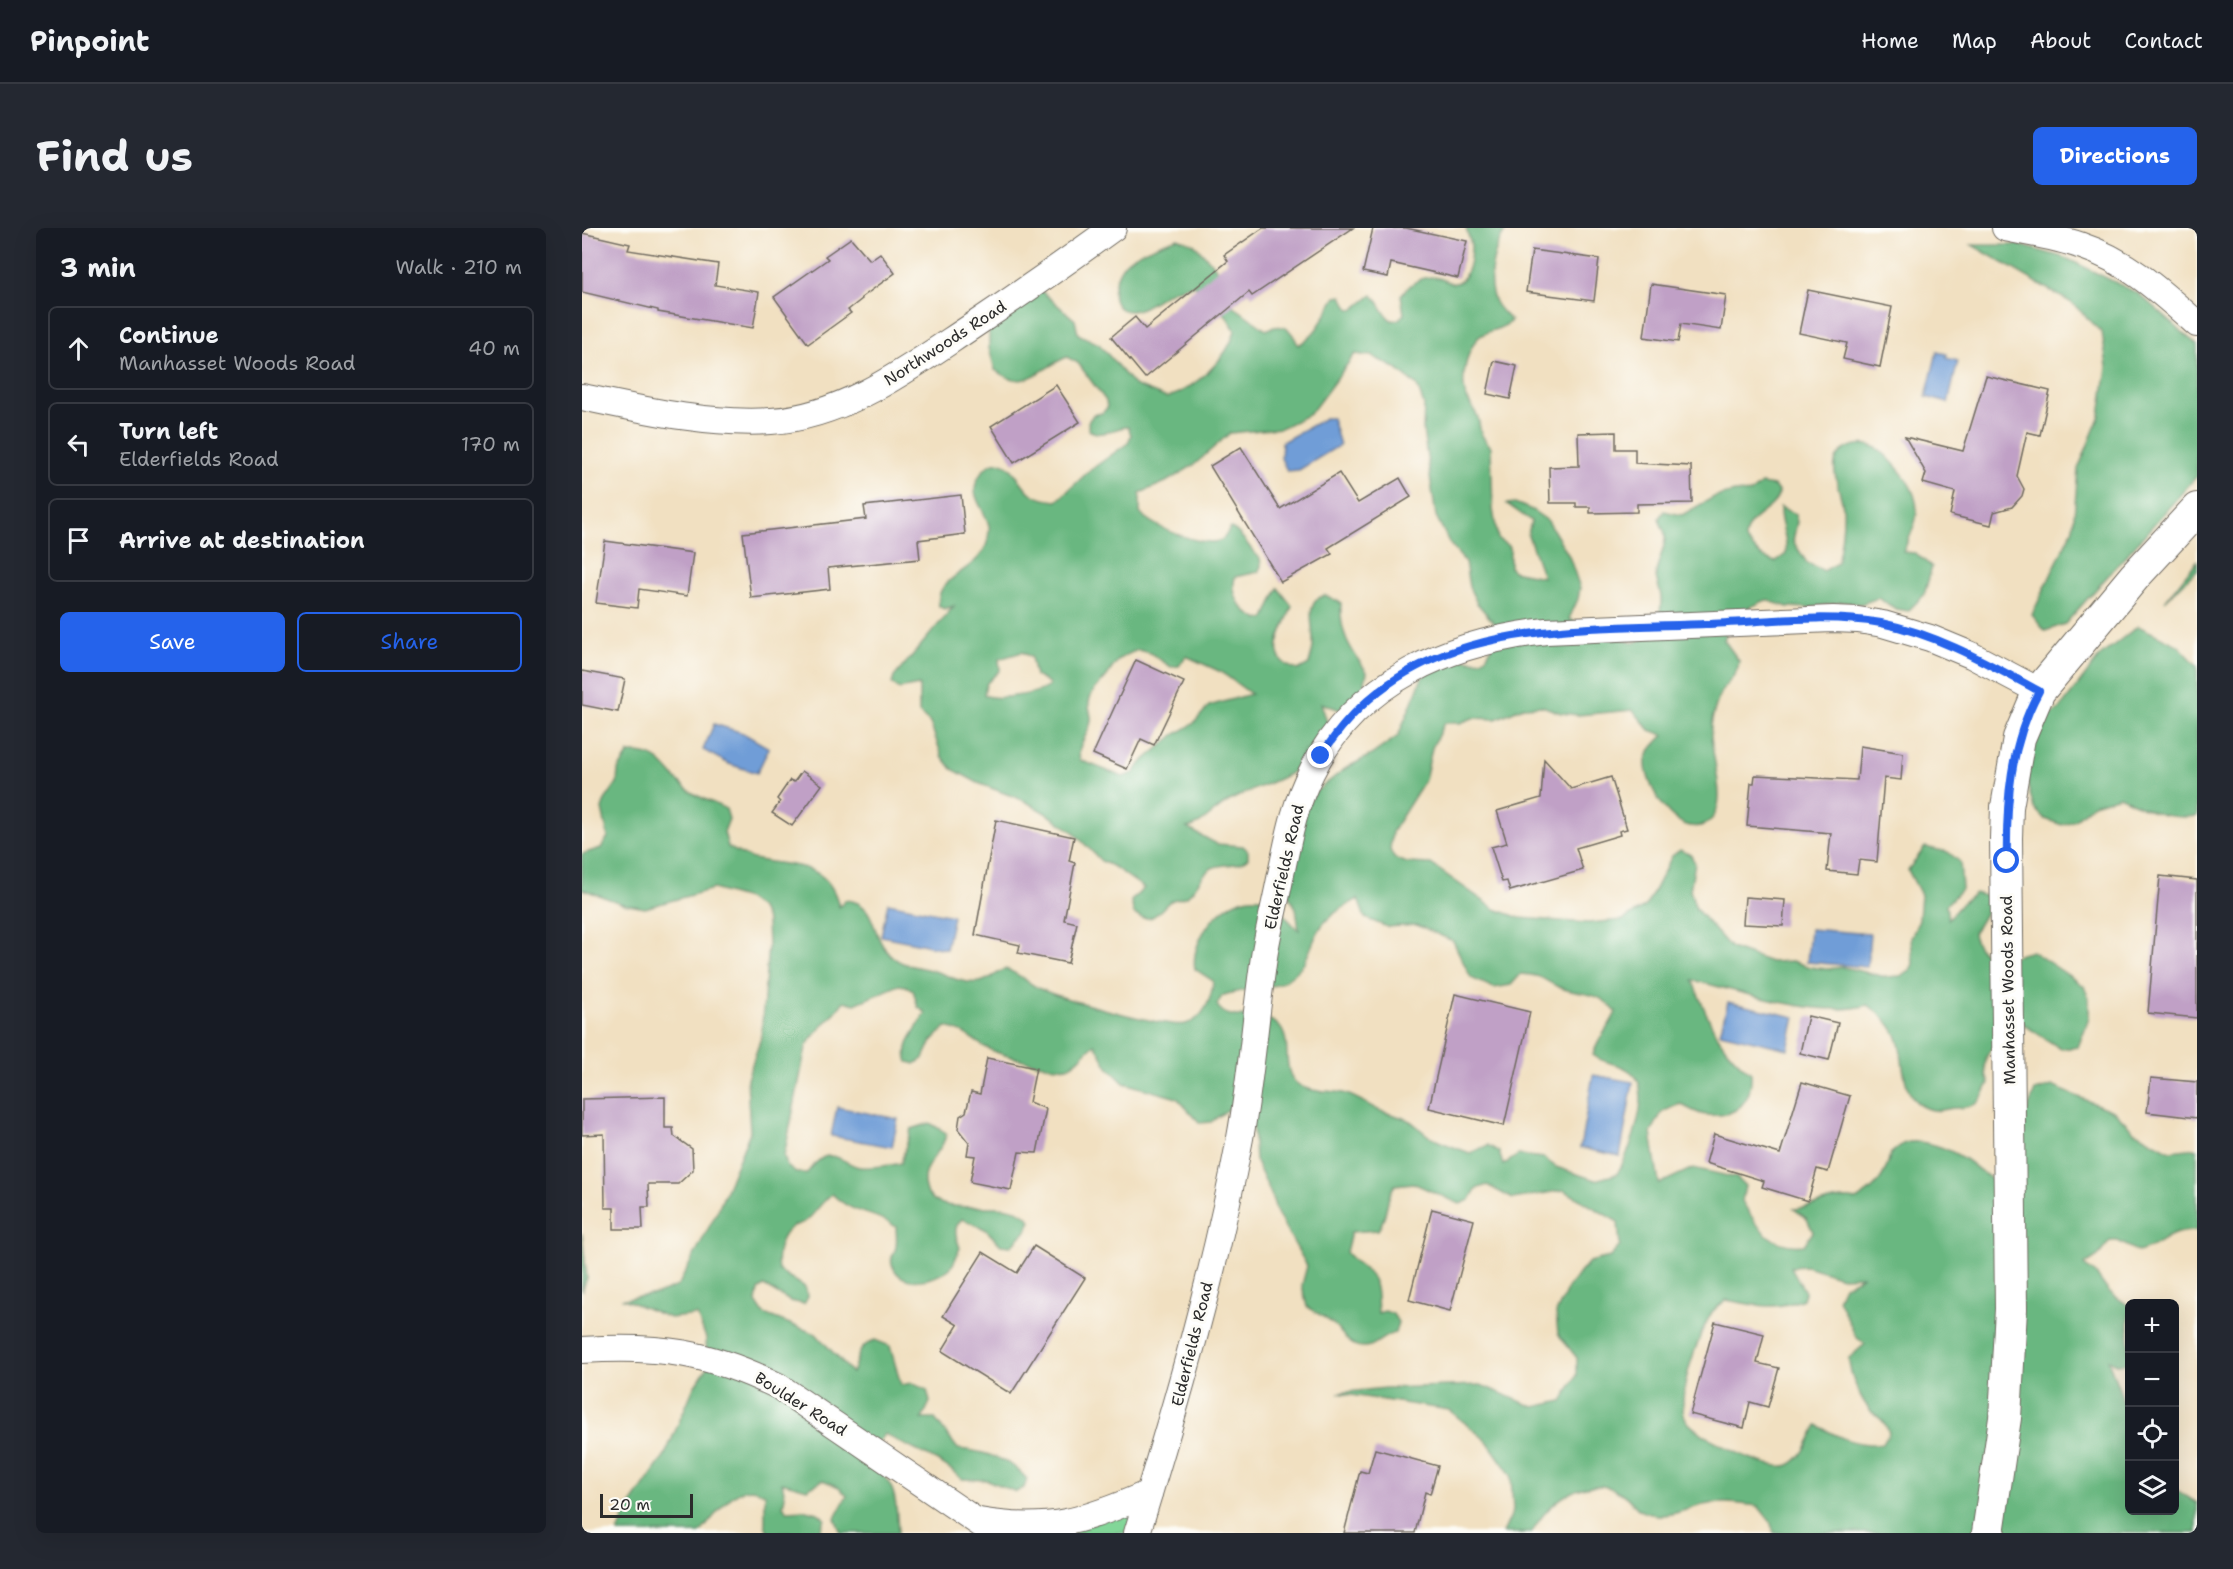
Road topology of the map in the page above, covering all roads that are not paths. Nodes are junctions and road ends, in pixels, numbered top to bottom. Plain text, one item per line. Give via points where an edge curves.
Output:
1 (1113, 228) edge
2 (2005, 228) edge
3 (2197, 324) edge
4 (582, 397) edge
5 (2197, 509) edge
6 (2039, 691) junction
7 (582, 1350) edge
8 (1149, 1493) junction
9 (986, 1527) edge
10 (1137, 1533) edge
11 (1988, 1533) edge

1 - 4 street, Northwoods Road via 896,377 829,408 773,421 717,420
2 - 3 street via 2101,253 2140,276
5 - 6 street, Manhasset Woods Road via 2134,576
6 - 8 street, Elderfields Road via 1929,638 1883,624 1833,619 1520,634 1453,650 1409,670 1384,687 1330,741 1312,770 1293,817 1264,954 1240,1138 1188,1366
6 - 11 street, Manhasset Woods Road via 2019,738 2007,807 2011,1309 2005,1418
7 - 9 street, Boulder Road via 634,1346 693,1354 742,1369 778,1386
8 - 9 street via 1101,1514 1050,1527
8 - 10 street, Elderfields Road

